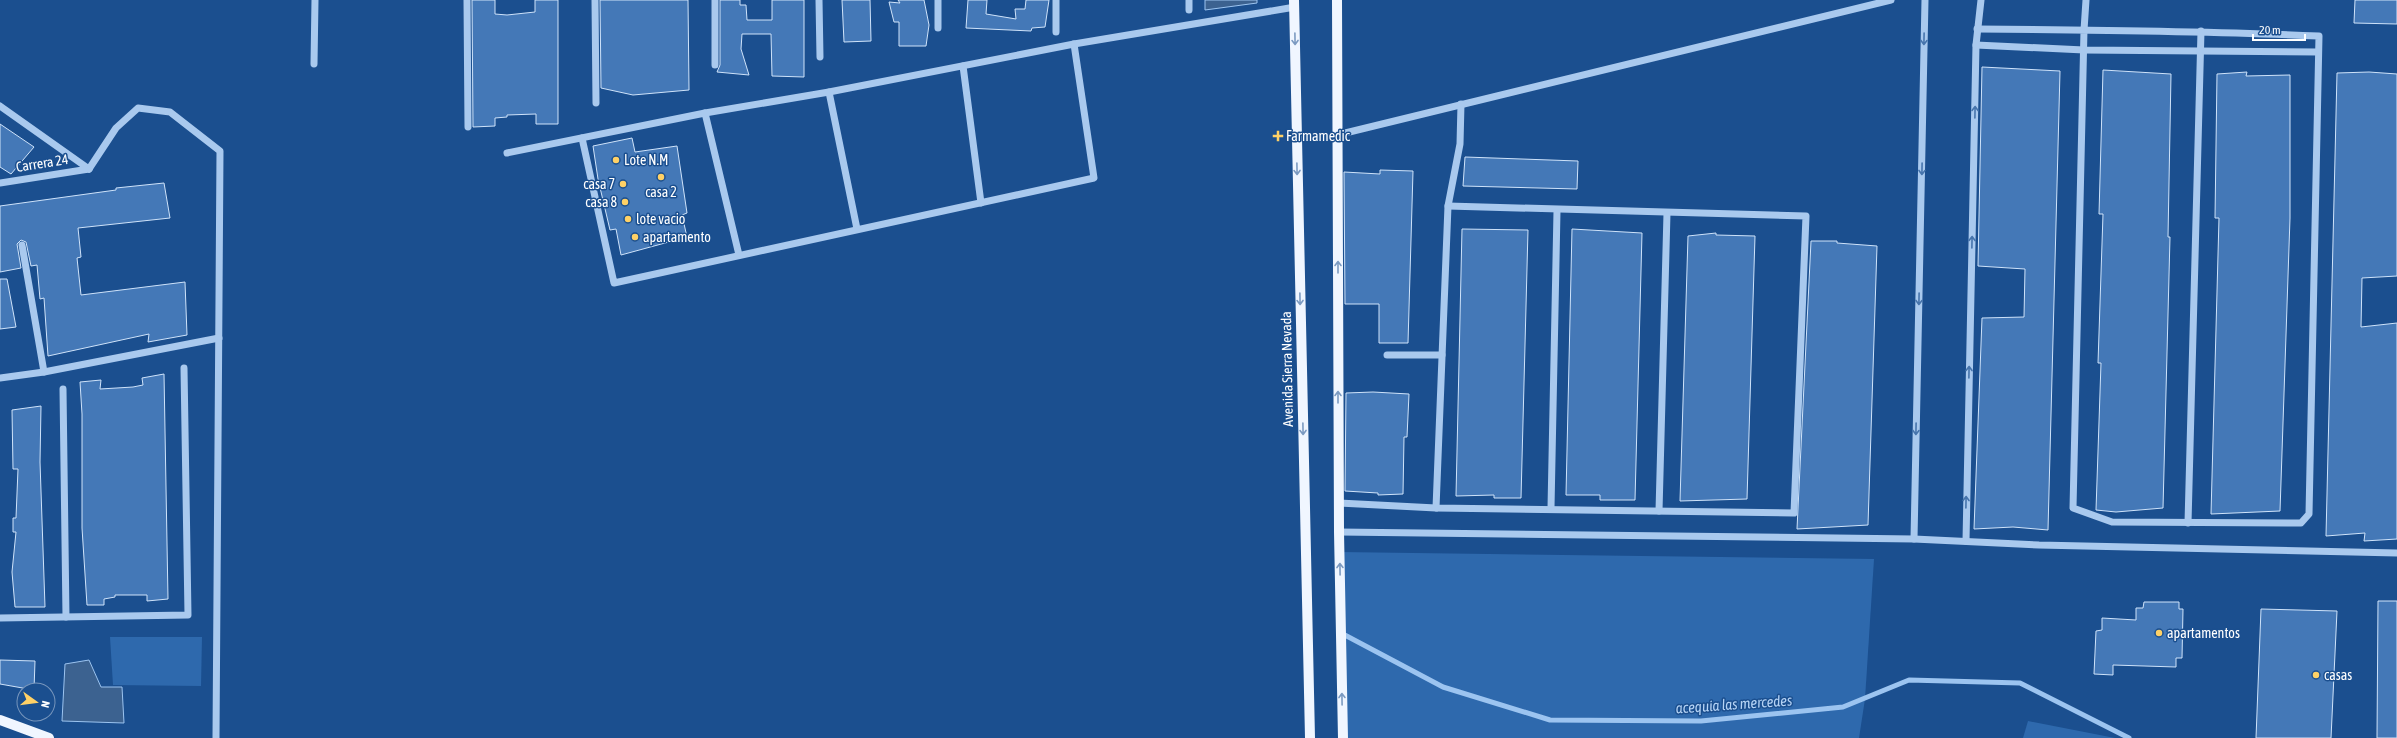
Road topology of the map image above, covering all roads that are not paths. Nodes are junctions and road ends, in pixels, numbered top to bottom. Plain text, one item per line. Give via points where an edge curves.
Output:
1 (315, 0) edge
2 (467, 0) edge
3 (595, 0) edge
4 (715, 0) edge
5 (819, 0) edge
6 (938, 0) edge
7 (1056, 0) edge
8 (1189, 0) edge
9 (1337, 0) edge
10 (1891, 0) edge
11 (1925, 0) edge
12 (1981, 0) edge
13 (2086, 0) edge
14 (1294, 3) edge
15 (1189, 10) dead end
16 (938, 28) dead end
17 (1977, 29) junction
18 (2084, 30) junction
19 (2201, 31) junction
20 (1056, 32) dead end
21 (1074, 44) junction
22 (1976, 45) junction
23 (2084, 50) junction
24 (2200, 52) junction
25 (2318, 52) junction
26 (820, 57) dead end
27 (314, 64) dead end
28 (715, 64) dead end
29 (963, 66) junction
30 (829, 92) junction
31 (596, 103) dead end
32 (1461, 104) junction
33 (0, 106) edge
34 (705, 112) junction
35 (468, 127) dead end
36 (1337, 135) junction
37 (582, 138) junction
38 (507, 153) dead end
39 (88, 169) junction
40 (0, 183) edge
41 (982, 203) junction
42 (1448, 206) junction
43 (1557, 210) junction
44 (1667, 213) junction
45 (857, 229) junction
46 (22, 245) dead end
47 (739, 256) junction
48 (219, 338) junction
49 (1387, 355) dead end
50 (1442, 355) junction
51 (184, 368) dead end
52 (44, 372) junction
53 (0, 378) edge
54 (63, 389) dead end
55 (1339, 503) junction
56 (1436, 508) junction
57 (1551, 508) junction
58 (1659, 511) junction
59 (2188, 523) junction
60 (1339, 532) junction
61 (1914, 539) junction
62 (1966, 541) junction
63 (2397, 553) edge
64 (66, 617) junction
65 (0, 618) edge
66 (0, 720) edge
67 (49, 738) edge
68 (216, 738) edge
69 (1310, 738) edge
70 (1343, 738) edge

1 - 27 street
2 - 35 street
3 - 31 street
4 - 28 street
5 - 26 street
6 - 16 street
7 - 20 street
8 - 15 street
9 - 36 main road
10 - 32 street
11 -> 61 street
12 - 17 street
13 - 18 street
14 - 21 street
14 -> 69 main road, Avenida Sierra Nevada
17 - 18 street
17 - 22 street
18 - 19 street
18 - 23 street
19 - 24 street
19 - 25 street via 2319,36
21 - 29 street
21 - 41 street via 1094,178
22 - 23 street
62 -> 22 street
23 - 24 street
23 - 59 street via 2073,508 2112,522
24 - 25 street
24 - 59 street
25 - 59 street via 2309,514 2301,523
29 - 30 street
29 - 41 street
30 - 34 street
30 - 45 street
32 - 36 street
32 - 42 street via 1460,144
33 - 39 street
34 - 37 street
34 - 47 street
55 -> 36 main road
37 - 38 street
37 - 47 street via 614,283
39 - 40 street, Carrera 24
39 - 48 street via 116,128 138,108 170,112 220,151
41 - 45 street
42 - 43 street
42 - 50 street
43 - 44 street
43 - 57 street
44 - 58 street
44 - 58 street via 1806,216 1794,513
45 - 47 street
46 - 52 street
48 - 52 street
48 - 68 street
49 - 50 street
50 - 56 street
51 - 64 street via 188,615
52 - 53 street
54 - 64 street
55 - 56 street
55 - 60 main road
56 - 57 street
57 - 58 street
60 - 61 street
70 -> 60 main road
61 - 62 street
62 - 63 street
64 - 65 street
66 - 67 main road

